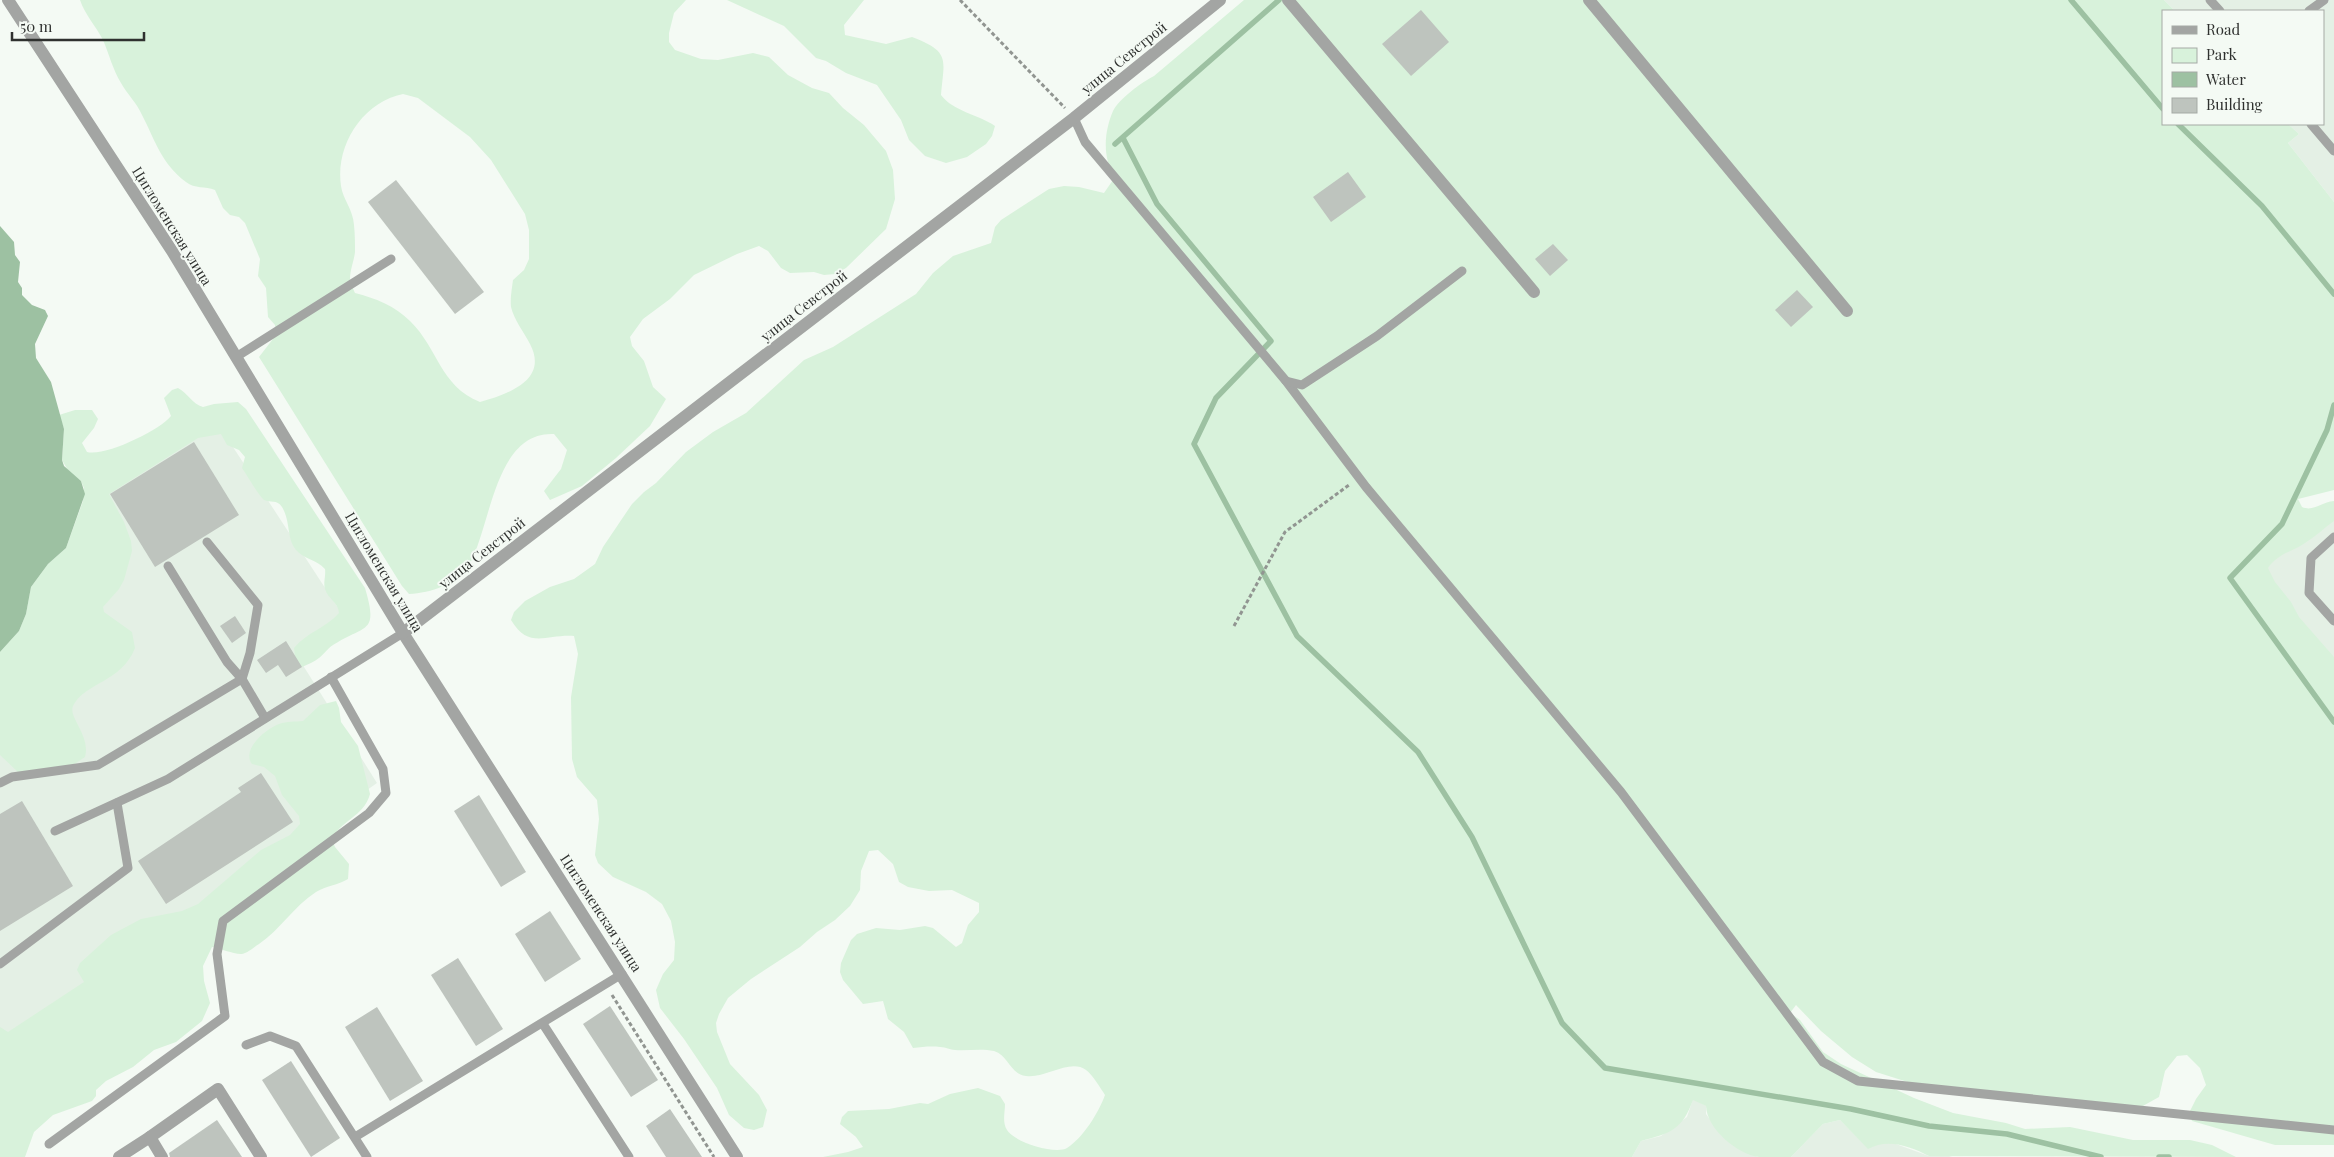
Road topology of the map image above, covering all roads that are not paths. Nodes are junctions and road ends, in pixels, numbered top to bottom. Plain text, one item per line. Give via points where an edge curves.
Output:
1 (8, 0) edge
2 (1220, 0) edge
3 (1288, 0) edge
4 (1589, 0) edge
5 (2210, 0) edge
6 (2324, 0) edge
7 (2219, 10) edge
8 (2310, 10) edge
9 (1074, 118) junction
10 (2313, 125) edge
11 (2334, 151) edge
12 (390, 259) dead end
13 (1462, 271) dead end
14 (1534, 292) dead end
15 (1847, 312) dead end
16 (236, 358) junction
17 (1286, 381) junction
18 (2334, 538) edge
19 (207, 542) dead end
20 (168, 566) dead end
21 (2334, 621) edge
22 (403, 632) junction
23 (331, 677) junction
24 (242, 679) junction
25 (265, 718) junction
26 (0, 783) edge
27 (117, 803) junction
28 (56, 831) dead end
29 (0, 964) edge
30 (622, 974) junction
31 (543, 1024) junction
32 (246, 1045) dead end
33 (2334, 1130) edge
34 (150, 1137) junction
35 (355, 1137) junction
36 (49, 1144) dead end
37 (119, 1157) edge
38 (162, 1157) edge
39 (261, 1157) edge
40 (367, 1157) edge
41 (628, 1157) edge
42 (737, 1157) edge

1 - 16 street, Цигломенская улица via 172,251
2 - 9 street, улица Севстрой
3 - 14 street
4 - 15 street
5 - 7 lane
6 - 8 lane
9 - 17 lane via 1085,142
9 - 22 street, улица Севстрой
10 - 11 lane
12 - 16 lane
13 - 17 lane via 1377,336 1302,385
16 - 22 street, Цигломенская улица
17 - 33 lane via 1358,478 1621,792 1823,1062 1858,1081
18 - 21 lane via 2311,558 2309,593
19 - 24 lane via 258,605
20 - 24 lane via 227,662
22 - 23 lane
22 - 30 street, Цигломенская улица
23 - 25 lane
23 - 36 lane via 383,769 386,793 369,813 223,921 217,954 225,1016
24 - 25 lane
24 - 26 lane via 98,765 12,777
25 - 27 lane via 168,780
27 - 28 lane
27 - 29 lane via 128,868
30 - 31 lane
30 - 42 street, Цигломенская улица
31 - 35 lane
31 - 41 lane
32 - 35 lane via 270,1036 296,1046
34 - 37 street
34 - 38 street
34 - 39 street via 218,1089
35 - 40 lane

